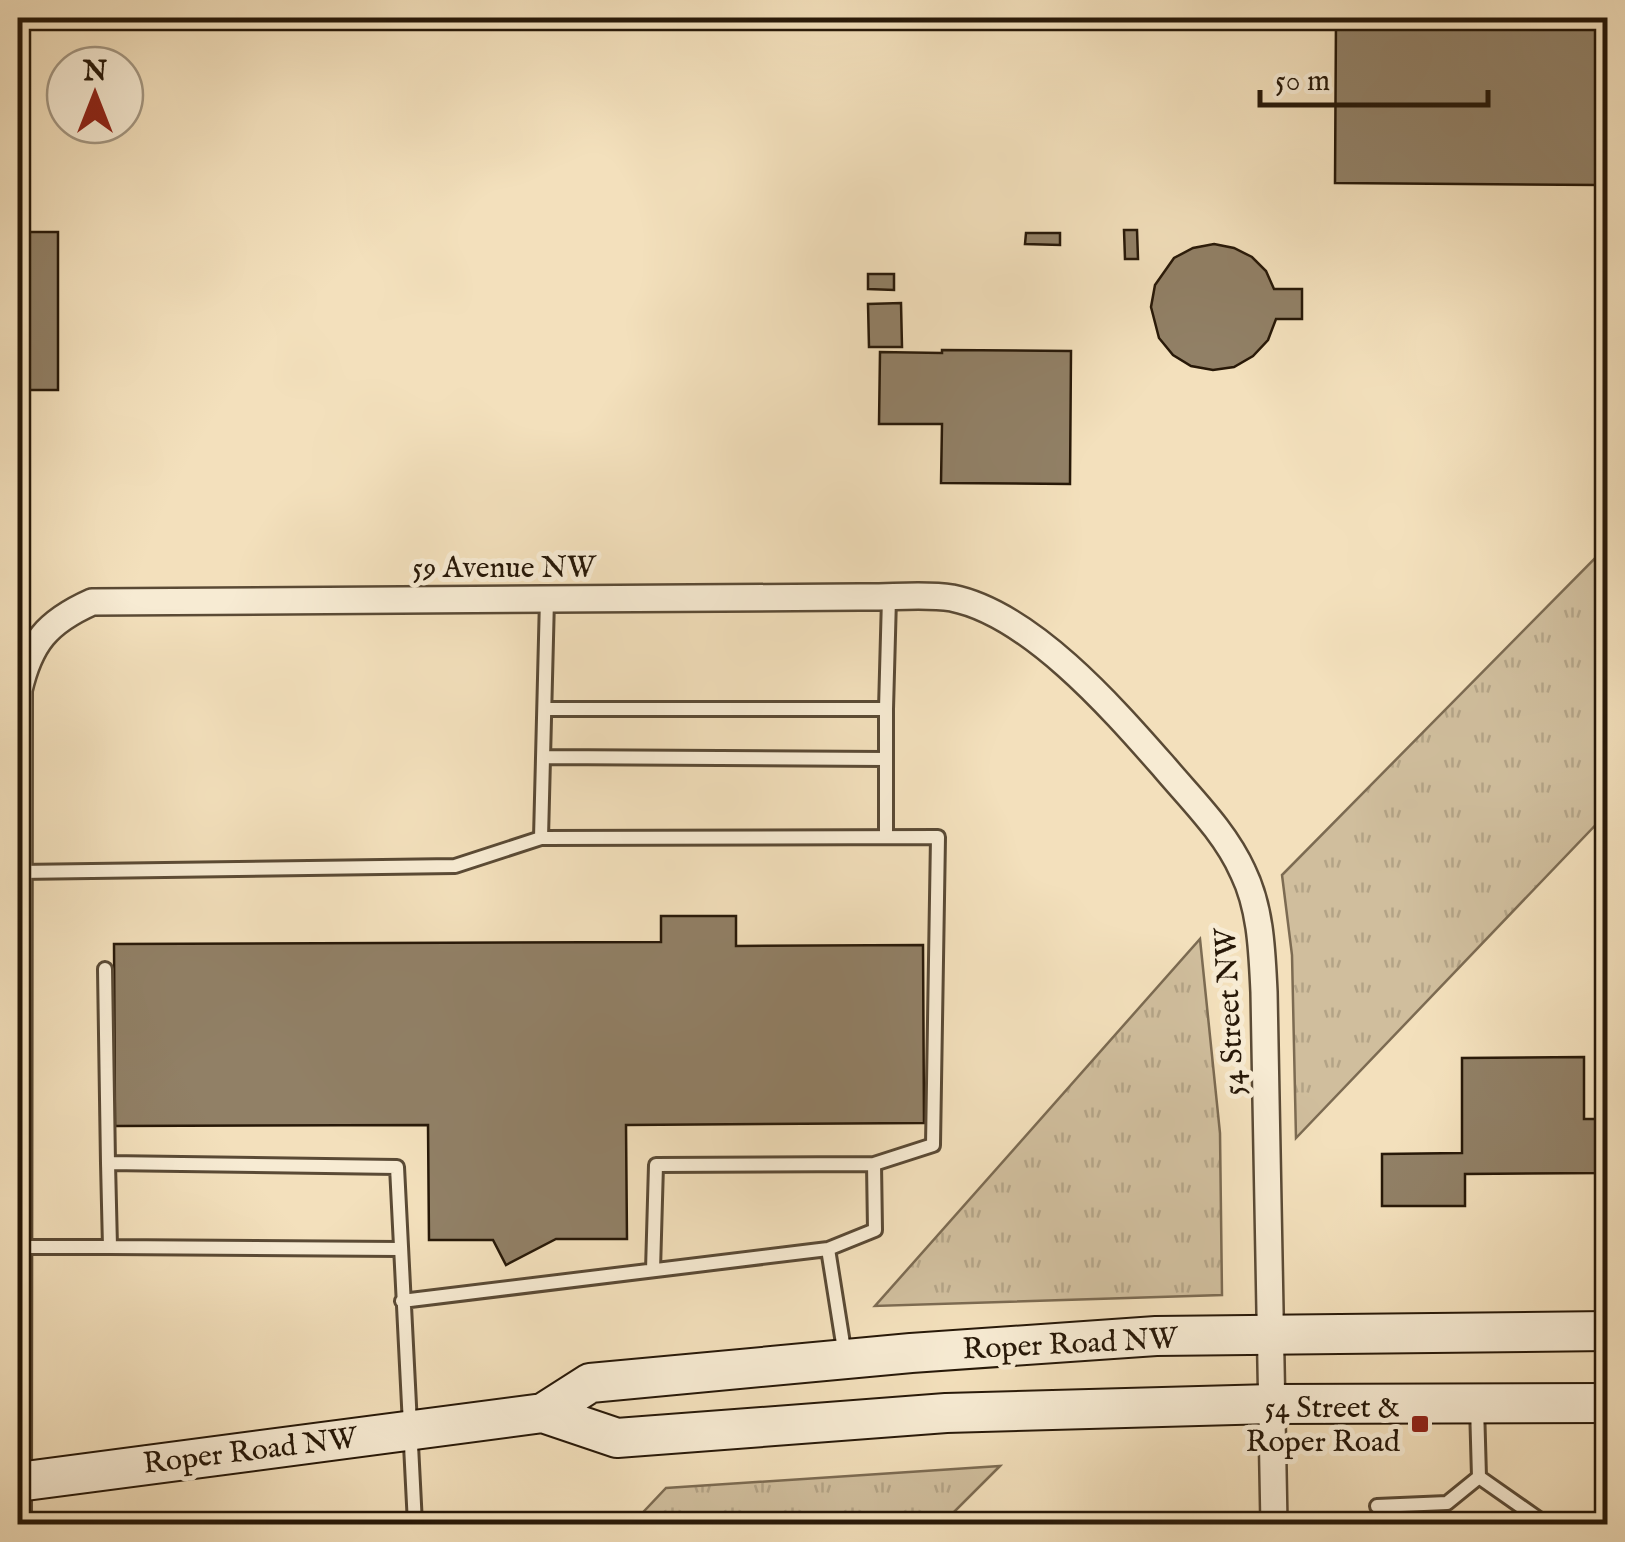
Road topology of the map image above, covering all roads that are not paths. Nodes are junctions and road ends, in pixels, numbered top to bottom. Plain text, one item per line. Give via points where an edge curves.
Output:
1 (889, 598) junction
2 (547, 599) junction
3 (983, 609) joint
4 (545, 708) junction
5 (886, 709) junction
6 (544, 758) junction
7 (886, 760) junction
8 (886, 837) junction
9 (541, 838) junction
10 (18, 840) edge
11 (19, 872) edge
12 (18, 934) edge
13 (104, 968) dead end
14 (18, 1127) edge
15 (108, 1164) junction
16 (874, 1164) junction
17 (18, 1248) edge
18 (110, 1248) junction
19 (400, 1249) junction
20 (828, 1249) junction
21 (653, 1270) junction
22 (402, 1301) junction
23 (1608, 1331) edge
24 (1271, 1335) junction
25 (845, 1359) junction
26 (1478, 1403) junction
27 (1608, 1403) edge
28 (1272, 1404) junction
29 (543, 1413) junction
30 (408, 1430) junction
31 (1479, 1477) junction
32 (18, 1482) edge
33 (1377, 1506) dead end
34 (18, 1524) edge
35 (415, 1524) edge
36 (1274, 1524) edge
37 (1546, 1524) edge

1 - 2 street, 59 Avenue NW
1 - 3 street, 59 Avenue NW via 951,598
1 - 5 lane
2 - 4 lane
2 - 10 street, 59 Avenue NW via 92,602 71,611 36,641 25,664
3 - 24 street, 54 Street NW via 1066,664 1124,722 1215,826 1244,873 1260,929 1264,992
4 - 5 lane
4 - 6 lane
5 - 7 lane
6 - 7 lane
6 - 9 lane
7 - 8 lane
8 - 9 lane
8 - 16 lane via 938,837 934,1128 933,1145
9 - 11 lane via 455,866
10 - 11 street
11 - 12 street
12 - 14 street
13 - 15 lane
14 - 17 street
15 - 18 lane
15 - 19 lane via 397,1167
16 - 20 lane via 876,1230
16 - 21 lane via 656,1165
17 - 18 lane
17 - 32 street
18 - 19 lane
19 - 22 lane
20 - 21 lane
20 - 25 lane
21 - 22 lane
22 - 30 lane
23 - 24 main road, Roper Road NW
24 - 25 main road, Roper Road NW
24 - 28 street, 54 Street NW
25 - 29 main road, Roper Road NW via 590,1383
26 - 27 main road, Roper Road NW
26 - 28 main road, Roper Road NW
26 - 31 lane
28 - 29 main road, Roper Road NW via 946,1413 617,1438
28 - 36 street, 54 Street NW
29 - 30 main road, Roper Road NW
30 - 32 main road, Roper Road NW
30 - 35 lane
31 - 33 lane via 1447,1503
31 - 37 lane
32 - 34 street

